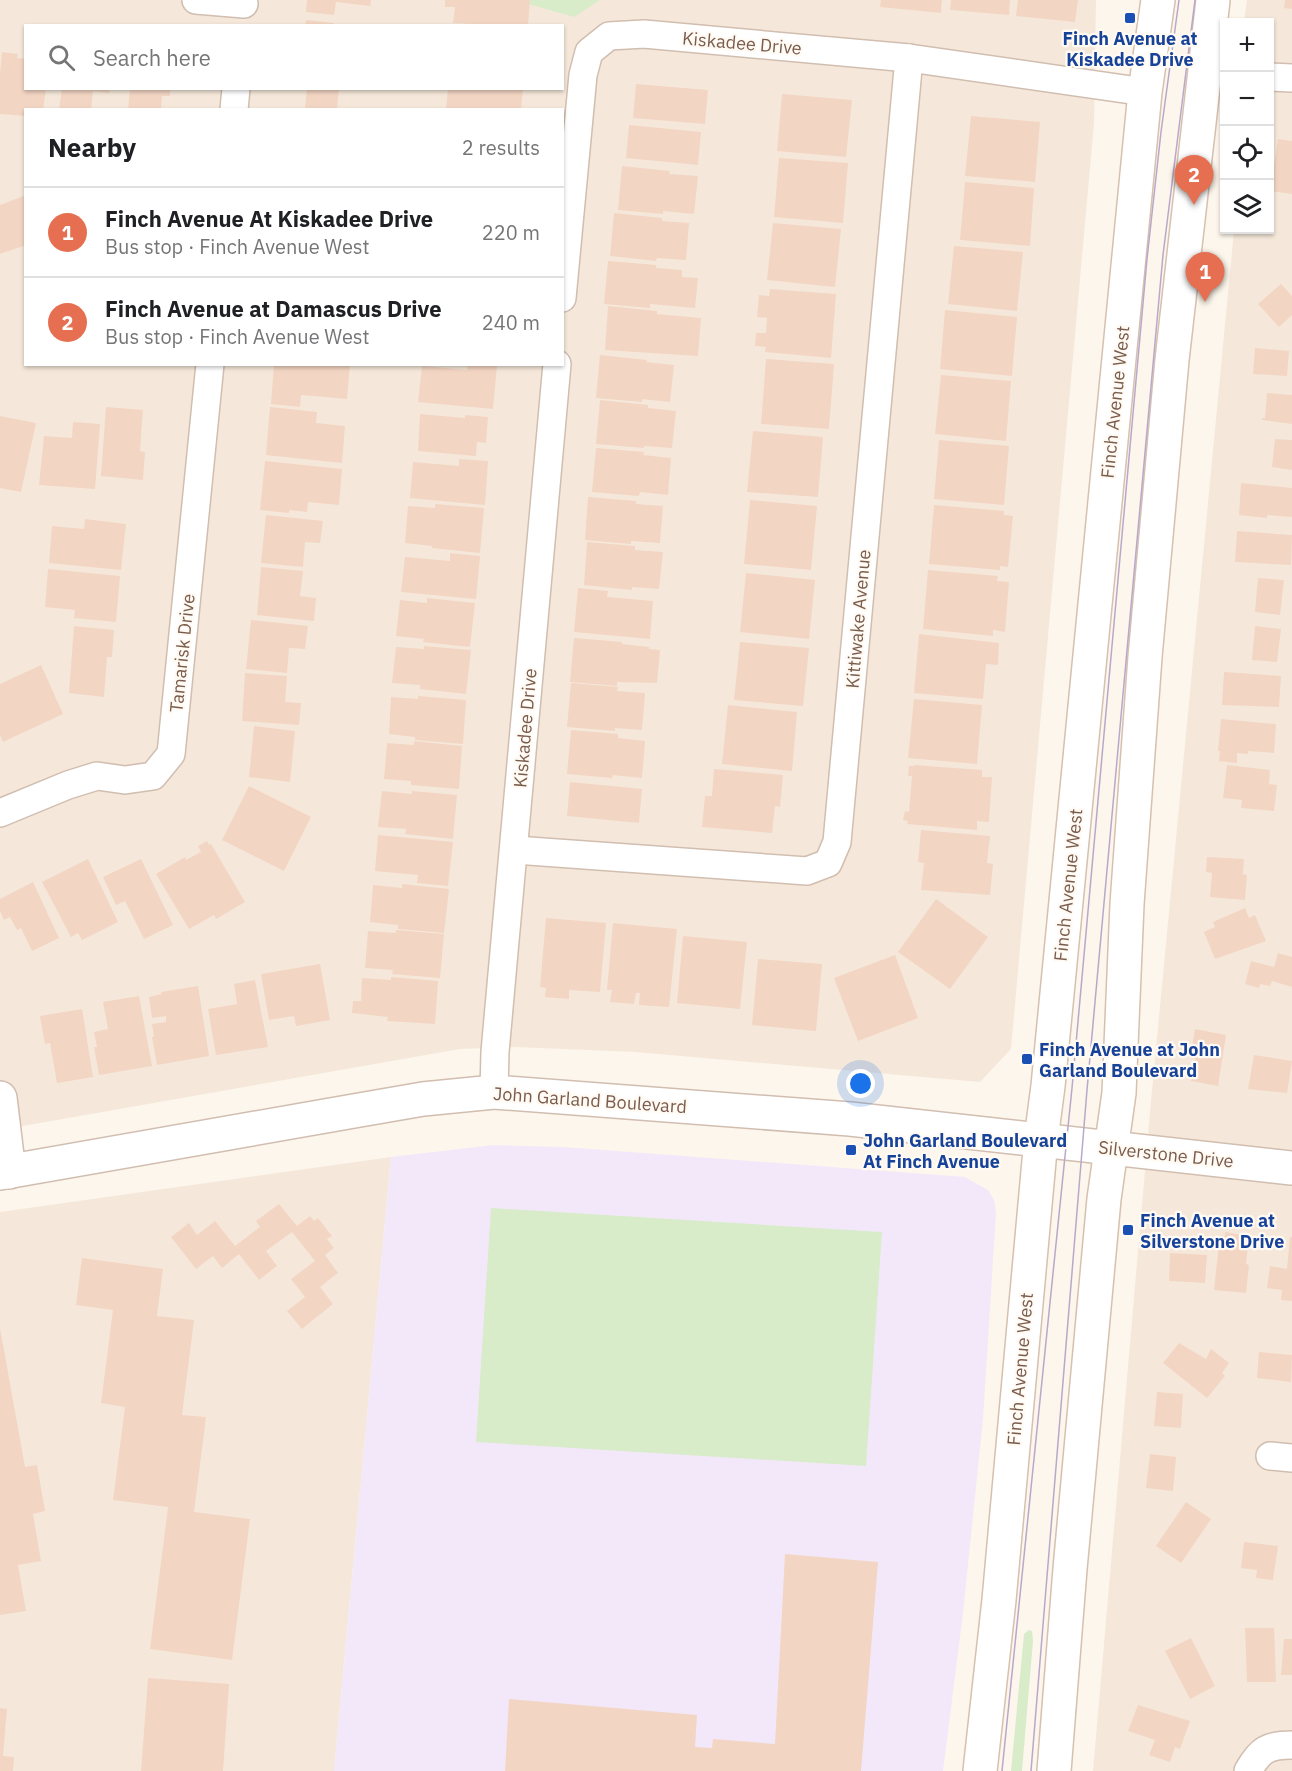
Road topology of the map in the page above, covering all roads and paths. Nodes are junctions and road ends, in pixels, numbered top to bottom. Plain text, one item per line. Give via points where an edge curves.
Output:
1 (196, 0) edge
2 (1158, 0) edge
3 (1213, 0) edge
4 (244, 10) edge
5 (909, 58) junction
6 (1215, 72) edge
7 (1274, 77) edge
8 (1292, 78) edge
9 (236, 90) edge
10 (1145, 92) junction
11 (234, 108) edge
12 (564, 277) edge
13 (210, 366) edge
14 (557, 366) edge
15 (0, 813) edge
16 (515, 850) junction
17 (494, 1092) junction
18 (0, 1098) edge
19 (1041, 1139) junction
20 (1111, 1148) junction
21 (1292, 1168) edge
22 (5, 1172) edge
23 (1292, 1745) edge
24 (981, 1771) edge
25 (1054, 1771) edge
26 (1248, 1771) edge

1 - 4 street
2 - 10 main road, Finch Avenue West
3 - 6 main road
5 - 10 street, Kiskadee Drive
5 - 12 street, Kiskadee Drive via 644,34 609,36 589,52 583,75
5 - 16 street, Kittiwake Avenue via 837,842 828,863 807,871
6 - 20 main road via 1172,360 1145,657 1127,904 1119,1093
7 - 8 street
9 - 11 street
10 - 19 main road, Finch Avenue West
13 - 15 street, Tamarisk Drive via 171,754 153,776 125,780 97,776
14 - 16 street, Kiskadee Drive
16 - 17 street, Kiskadee Drive
17 - 19 main road, John Garland Boulevard via 850,1119
17 - 22 main road, John Garland Boulevard via 369,1108
18 - 22 main road
19 - 20 main road, Silverstone Drive
19 - 24 main road, Finch Avenue West
20 - 21 main road, Silverstone Drive
20 - 25 main road via 1101,1223
23 - 26 street via 1277,1745 1258,1754

